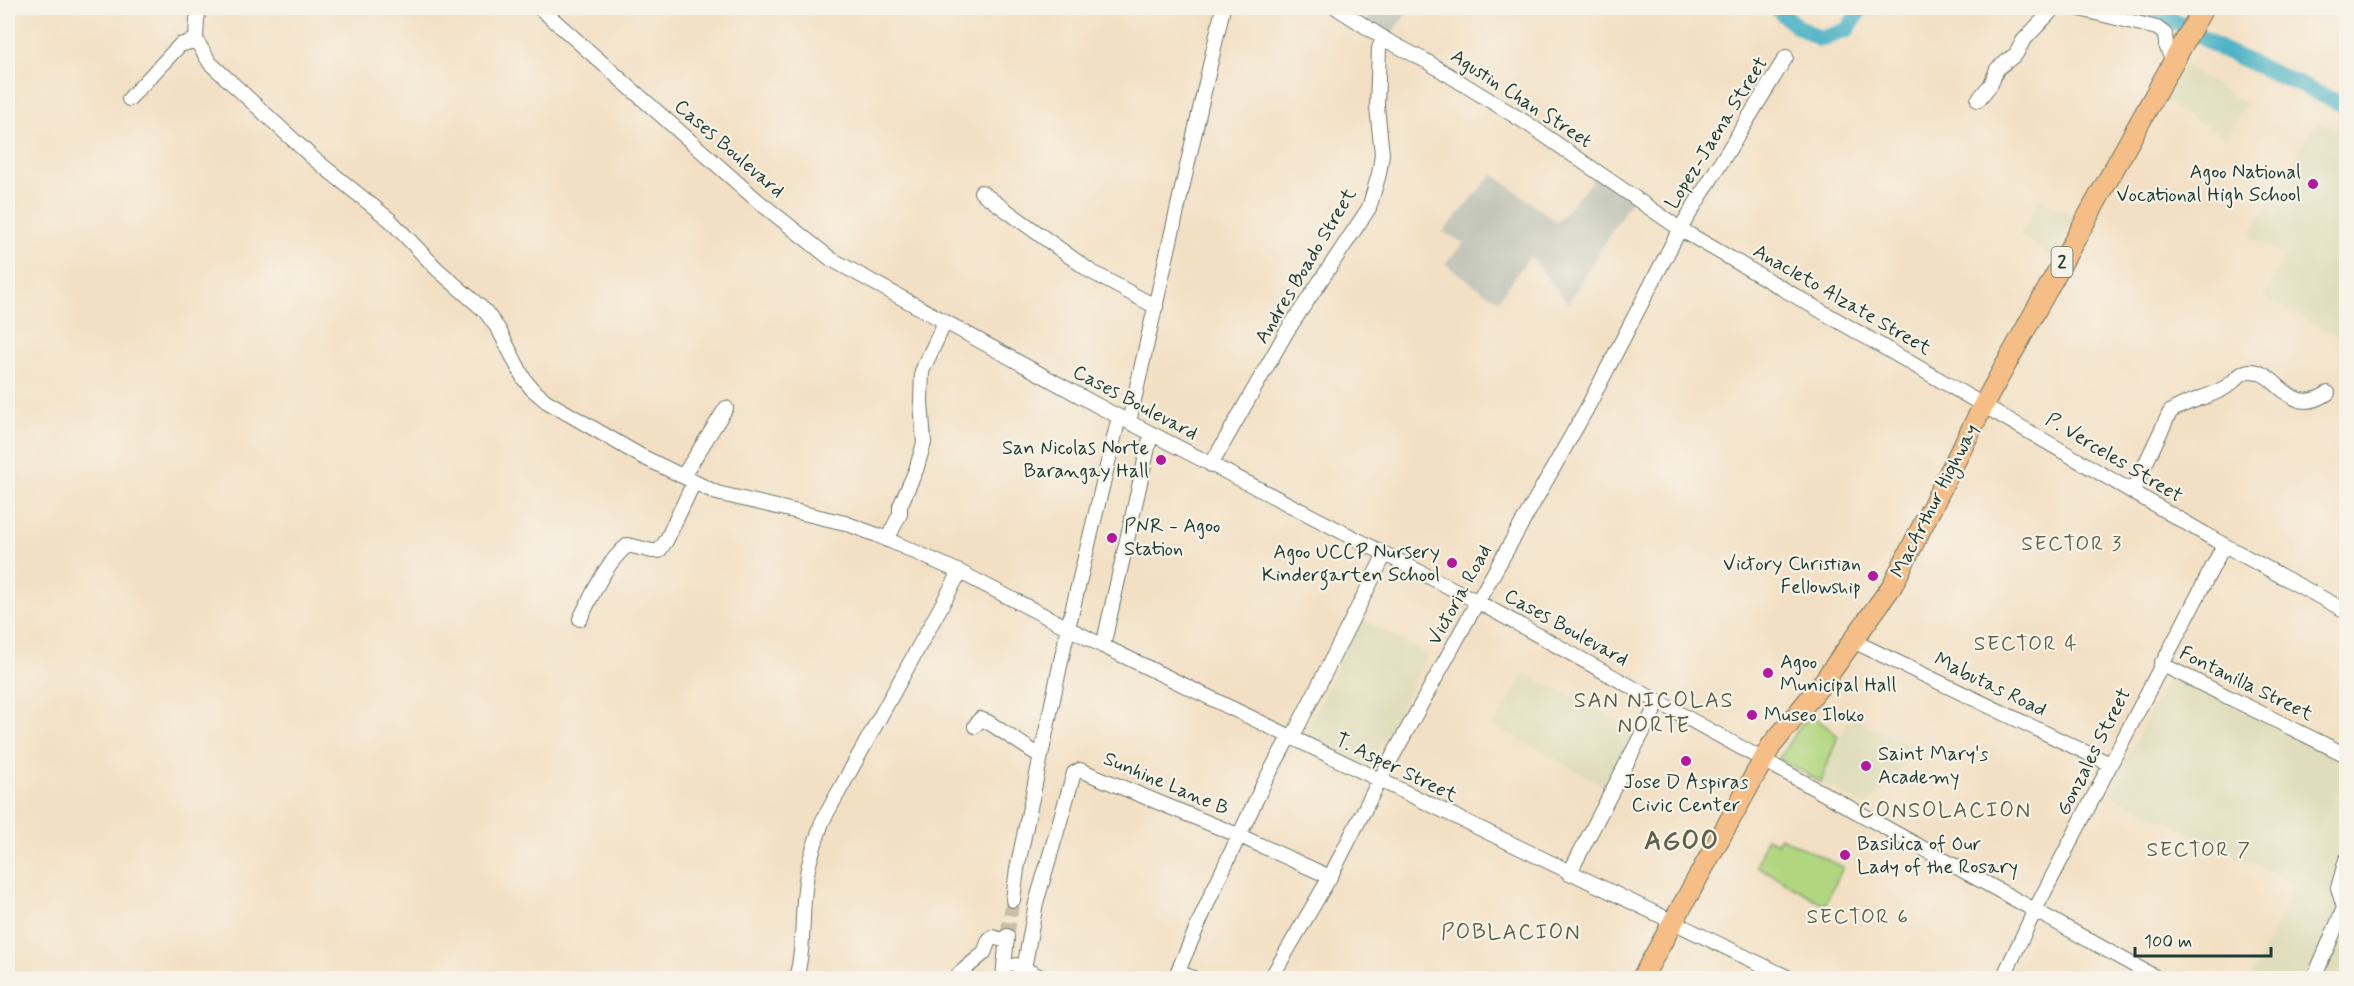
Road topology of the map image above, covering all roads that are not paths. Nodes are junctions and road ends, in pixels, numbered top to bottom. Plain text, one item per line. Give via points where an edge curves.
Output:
1 (200, 8) edge
2 (540, 8) edge
3 (1223, 8) edge
4 (1337, 8) edge
5 (2054, 8) edge
6 (2076, 8) edge
7 (2203, 8) edge
8 (1383, 38) junction
9 (196, 40) junction
10 (2176, 56) junction
11 (1786, 57) dead end
12 (129, 99) dead end
13 (1978, 100) dead end
14 (981, 192) dead end
15 (1680, 229) junction
16 (1156, 307) junction
17 (945, 322) junction
18 (2328, 393) dead end
19 (1984, 404) junction
20 (726, 408) dead end
21 (1124, 420) junction
22 (1151, 434) junction
23 (1211, 465) junction
24 (689, 479) junction
25 (2132, 492) junction
26 (887, 540) junction
27 (2224, 545) junction
28 (1385, 554) junction
29 (960, 572) junction
30 (1478, 602) junction
31 (2346, 611) edge
32 (580, 619) dead end
33 (1068, 628) junction
34 (1853, 641) junction
35 (1103, 646) junction
36 (2161, 664) junction
37 (1659, 701) junction
38 (975, 726) dead end
39 (1290, 738) junction
40 (2346, 755) edge
41 (1040, 756) junction
42 (1763, 759) junction
43 (2110, 764) junction
44 (1379, 781) junction
45 (1240, 836) junction
46 (2346, 860) edge
47 (1569, 874) junction
48 (1330, 877) junction
49 (1013, 900) tunnel mouth
50 (2035, 910) junction
51 (1672, 923) junction
52 (1006, 960) junction
53 (1023, 969) junction
54 (1177, 975) edge
55 (796, 978) edge
56 (957, 978) edge
57 (1003, 978) edge
58 (1043, 978) edge
59 (1193, 978) edge
60 (1271, 978) edge
61 (1642, 978) edge
62 (1789, 978) edge
63 (2003, 978) edge
64 (2157, 978) edge
65 (2314, 978) edge

1 - 9 street
2 - 17 street, Cases Boulevard via 812,246
3 - 16 street
4 - 8 street, Agustin Chan Street
5 - 13 street via 2016,54 1997,69
6 - 10 street via 2157,28 2165,34 2166,45
7 - 10 highway, MacArthur Highway / 2
8 - 15 street, Agustin Chan Street via 1528,124
8 - 23 street, Andres Boado Street via 1379,48 1377,106 1383,154 1369,208 1287,331
9 - 12 street via 180,45
9 - 24 street, T. Asper Street via 223,77 390,220 485,311 524,379 539,395 641,456
10 - 19 highway, MacArthur Highway / 2
11 - 15 street, Lopez-Jaena Street
14 - 16 street via 1090,271
15 - 19 street, Anacleto Alzate Street
15 - 30 street, Victoria Road via 1586,410
16 - 21 street
17 - 21 street, Cases Boulevard
17 - 26 street via 922,371 924,443
18 - 25 street via 2319,399 2299,400 2262,375 2245,372 2227,387 2170,412
19 - 25 street, P. Verceles Street
19 - 34 highway, MacArthur Highway / 2 via 1892,586
20 - 24 street
21 - 22 street, Cases Boulevard
21 - 33 street
22 - 23 street, Cases Boulevard
22 - 35 street
23 - 28 street, Cases Boulevard
24 - 26 street, T. Asper Street via 717,493 845,523
24 - 32 street via 659,550 628,545 620,551
25 - 27 street, P. Verceles Street
26 - 29 street, T. Asper Street
27 - 31 street, P. Verceles Street
27 - 36 street, Gonzales Street
28 - 30 street, Cases Boulevard
28 - 39 street
29 - 33 street, T. Asper Street
29 - 55 street via 822,822 810,856
30 - 37 street, Cases Boulevard
30 - 44 street, Victoria Road
33 - 35 street, T. Asper Street
33 - 41 street
34 - 42 highway, MacArthur Highway / 2
34 - 43 street, Mabutas Road
35 - 39 street, T. Asper Street
36 - 40 street, Fontanilla Street
36 - 43 street, Gonzales Street
37 - 42 street, Cases Boulevard
37 - 47 street
38 - 41 street via 980,719 988,722
39 - 44 street, T. Asper Street
39 - 45 street
41 - 49 street
42 - 50 street, Cases Boulevard
42 - 51 highway, MacArthur Highway / 2
43 - 50 street, Gonzales Street
44 - 47 street, T. Asper Street
44 - 48 street, Victoria Road
45 - 48 street, Sunhine Lane B
45 - 53 street, Sunhine Lane B via 1093,774 1080,770 1074,773 1036,903
45 - 54 street
46 - 65 street via 2338,888 2344,908
47 - 51 street, T. Asper Street
48 - 60 street, Victoria Road
50 - 63 street, Gonzales Street
50 - 64 street, Cases Boulevard
51 - 61 highway, MacArthur Highway / 2
51 - 62 street, T. Asper Street
52 - 53 street
52 - 56 street via 1007,939 992,938 984,953
52 - 57 street
53 - 58 street
54 - 59 street

